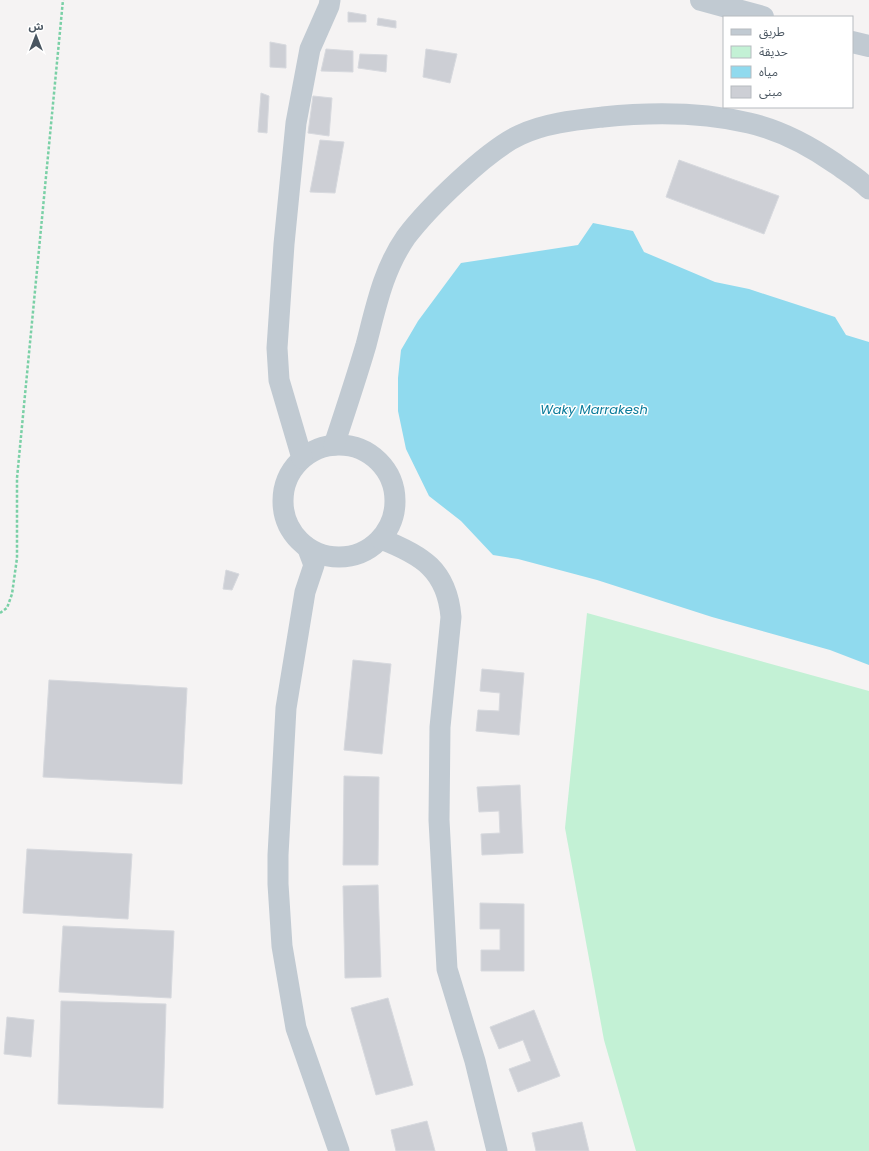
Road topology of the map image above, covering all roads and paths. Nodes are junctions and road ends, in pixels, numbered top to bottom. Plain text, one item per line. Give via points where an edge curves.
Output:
1 (63, 0) edge
2 (330, 0) edge
3 (701, 0) edge
4 (759, 16) edge
5 (853, 42) edge
6 (869, 46) edge
7 (869, 189) edge
8 (334, 445) junction
9 (302, 458) junction
10 (381, 539) junction
11 (308, 549) junction
12 (0, 613) edge
13 (339, 1151) edge
14 (498, 1151) edge

1 - 12 path via 17,478 17,558 12,594 7,608
2 - 9 street via 310,49 296,123 284,244 278,341 278,380
3 - 4 street
5 - 6 street
7 - 8 street via 820,154 779,132 748,123 696,115 640,113 572,120 531,130 518,136 485,159 422,217 393,258 381,288 366,346
8 - 9 street via 317,449
8 - 10 street via 354,447 371,455 385,468 394,485 396,504 392,523
9 - 11 street via 288,477 282,505 292,533
10 - 11 street via 369,550 355,556 323,556
10 - 14 street via 409,550 430,566 445,585 450,603 451,623 440,727 439,820 447,970 475,1061
11 - 13 street via 314,566 305,592 286,708 278,884 282,946 296,1028

